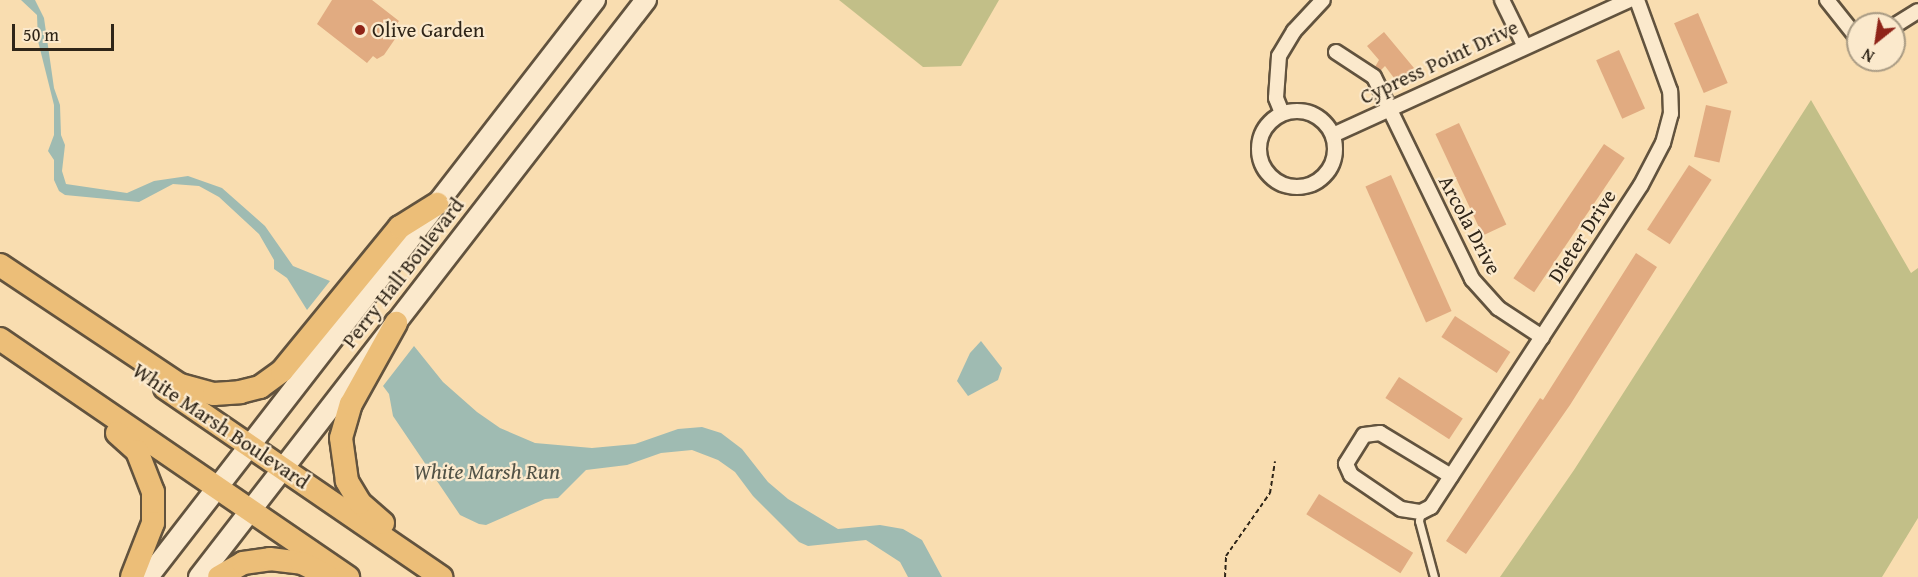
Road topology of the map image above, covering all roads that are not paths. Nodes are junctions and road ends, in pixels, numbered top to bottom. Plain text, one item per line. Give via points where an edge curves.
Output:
1 (595, 0) edge
2 (646, 0) edge
3 (1323, 0) edge
4 (1502, 0) edge
5 (1629, 0) edge
6 (1637, 0) edge
7 (1827, 0) edge
8 (1846, 24) edge
9 (1524, 45) junction
10 (1336, 52) dead end
11 (1389, 109) junction
12 (1282, 113) junction
13 (1333, 135) junction
14 (437, 204) junction
15 (0, 265) edge
16 (0, 276) edge
17 (396, 323) junction
18 (1542, 337) junction
19 (0, 339) edge
20 (45, 369) junction
21 (249, 446) junction
22 (282, 469) junction
23 (1451, 476) junction
24 (217, 488) junction
25 (250, 510) junction
26 (1421, 512) junction
27 (132, 577) edge
28 (148, 577) edge
29 (199, 577) edge
30 (219, 577) edge
31 (327, 577) edge
32 (348, 577) edge
33 (441, 577) edge
34 (460, 577) edge
35 (1434, 577) edge

1 - 14 main road, Perry Hall Boulevard
2 - 17 main road, Perry Hall Boulevard
3 - 12 street via 1294,31 1279,56 1276,98
4 - 9 street
5 - 9 street, Cypress Point Drive
6 - 18 street, Dieter Drive via 1670,91 1671,114 1666,134 1641,185
7 - 8 street
9 - 11 street, Cypress Point Drive
10 - 11 street, Arcola Drive via 1374,77
11 - 13 street, Cypress Point Drive
11 - 18 street, Arcola Drive via 1472,279 1498,308
12 - 13 street via 1307,112 1318,117
12 - 13 street via 1263,130 1259,156 1270,177 1282,185 1308,186 1328,172 1336,149
14 - 15 highway via 399,227 282,371 260,387 240,392 214,394 180,385
14 - 21 main road, Perry Hall Boulevard
16 - 21 highway, White Marsh Boulevard
17 - 22 main road, Perry Hall Boulevard
17 - 34 highway via 346,416 341,438 344,471 352,492 369,513
18 - 23 street, Dieter Drive
19 - 20 highway
20 - 24 highway
20 - 27 highway via 54,387 125,439 147,470 153,492 153,523
21 - 22 highway, White Marsh Boulevard
21 - 24 main road, Perry Hall Boulevard
22 - 25 main road, Perry Hall Boulevard
22 - 33 highway, White Marsh Boulevard
23 - 26 street, Dieter Drive via 1431,507
23 - 26 street via 1380,433 1364,435 1346,464 1351,476 1401,509
24 - 25 highway
24 - 28 main road, Perry Hall Boulevard
25 - 29 main road, Perry Hall Boulevard
25 - 32 highway
26 - 35 lane via 1419,521
30 - 31 highway via 243,563 270,559 302,563

